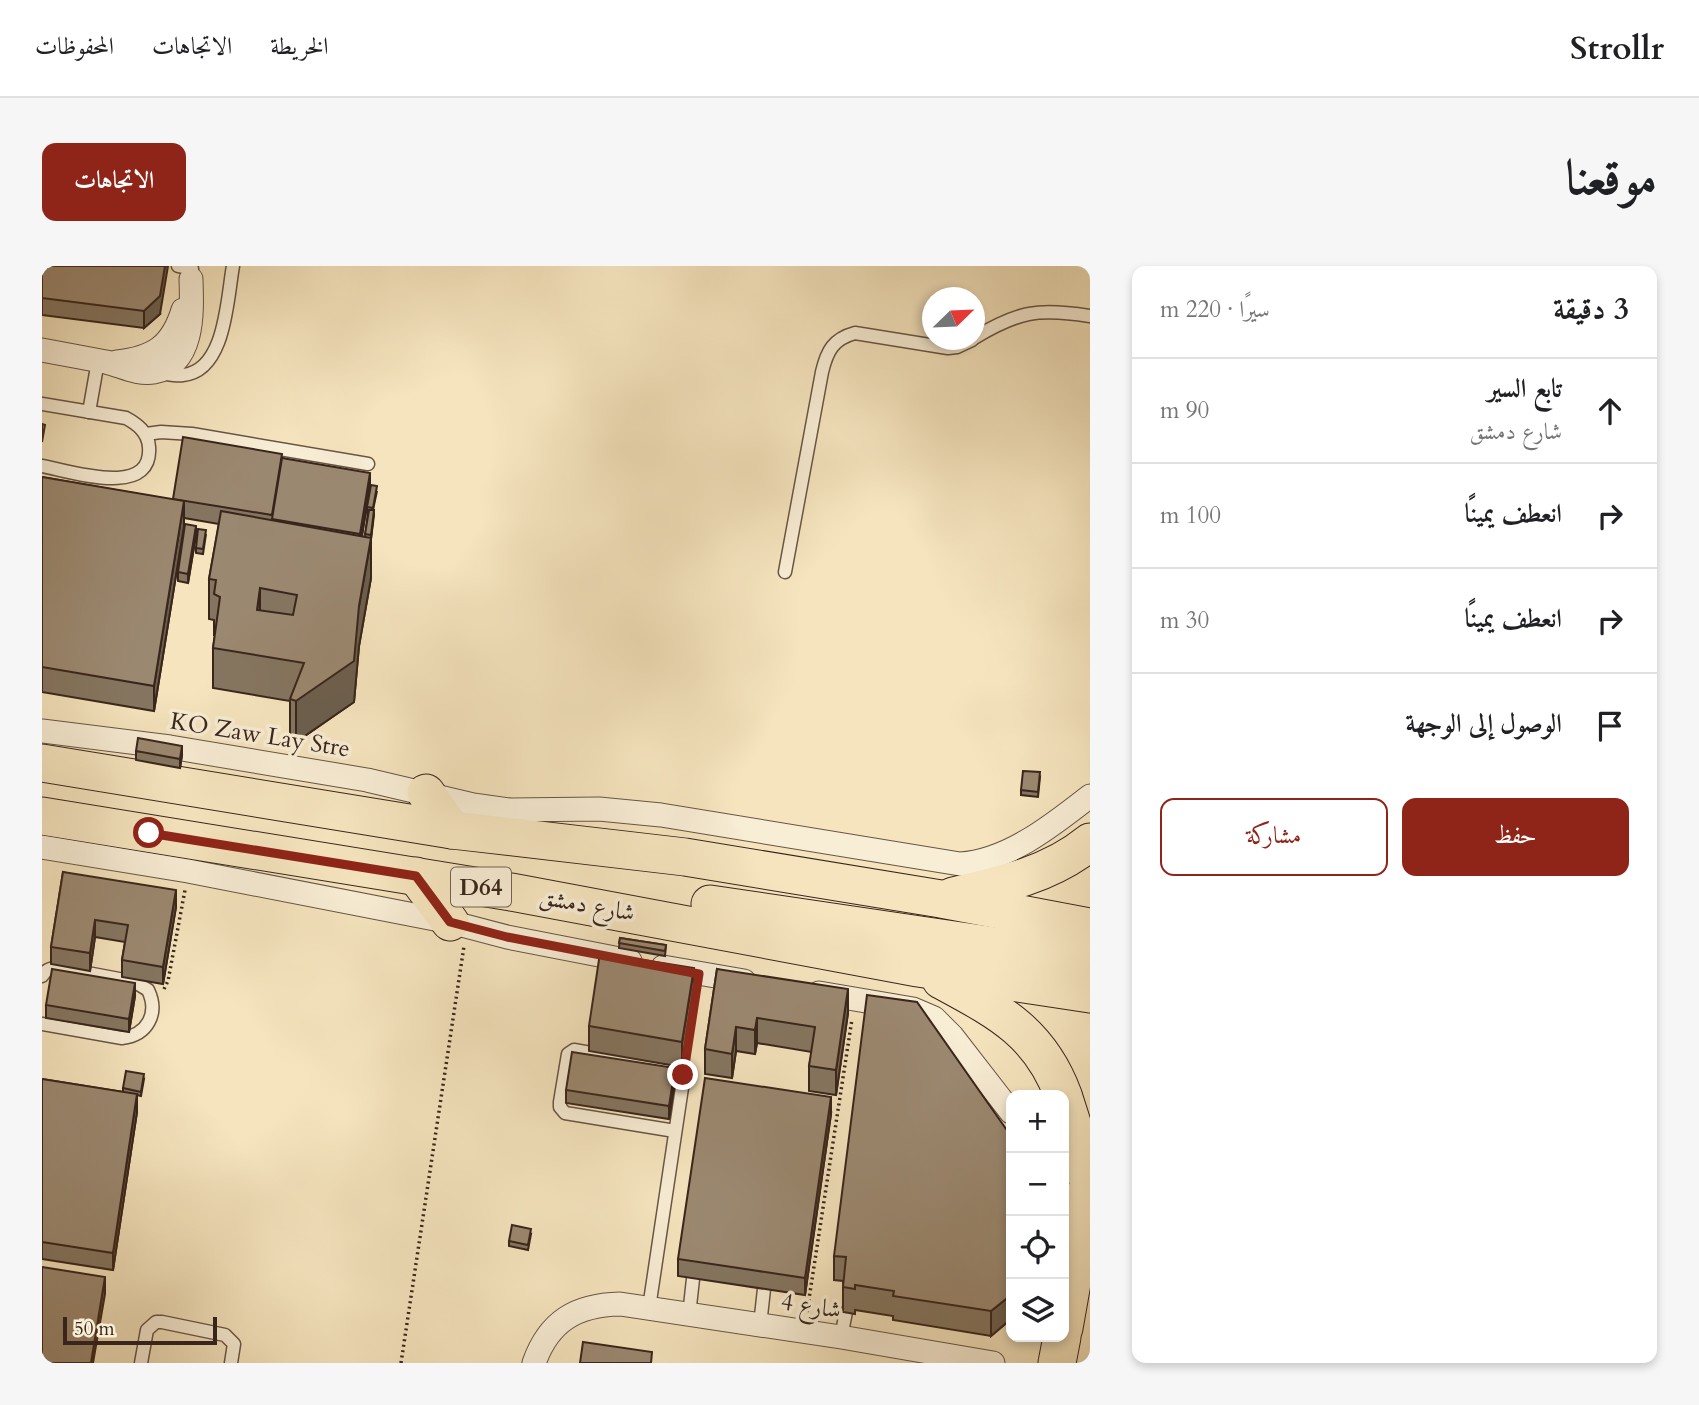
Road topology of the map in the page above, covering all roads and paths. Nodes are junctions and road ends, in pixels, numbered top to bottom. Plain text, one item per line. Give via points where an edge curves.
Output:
1 (233, 266) edge
2 (189, 270) edge
3 (1090, 316) edge
4 (985, 332) edge
5 (922, 344) edge
6 (42, 350) edge
7 (103, 362) junction
8 (154, 372) junction
9 (42, 404) edge
10 (89, 412) junction
11 (146, 434) junction
12 (368, 464) dead end
13 (42, 466) edge
14 (785, 572) dead end
15 (42, 731) edge
16 (42, 763) edge
17 (426, 793) junction
18 (1090, 796) edge
19 (42, 816) edge
20 (452, 830) junction
21 (149, 833) junction
22 (1090, 842) edge
23 (42, 847) edge
24 (122, 860) junction
25 (188, 871) junction
26 (416, 876) junction
27 (511, 892) junction
28 (941, 899) junction
29 (458, 924) junction
30 (1090, 927) edge
31 (1090, 960) edge
32 (918, 968) junction
33 (699, 974) junction
34 (42, 976) edge
35 (765, 984) edge
36 (804, 991) edge
37 (1090, 994) edge
38 (151, 998) junction
39 (856, 999) junction
40 (42, 1024) edge
41 (683, 1078) junction
42 (1060, 1090) edge
43 (1006, 1105) edge
44 (1069, 1114) edge
45 (675, 1131) junction
46 (1090, 1183) edge
47 (1069, 1204) edge
48 (1082, 1231) junction
49 (694, 1279) edge
50 (764, 1289) edge
51 (1069, 1301) edge
52 (649, 1308) junction
53 (846, 1312) edge
54 (689, 1315) junction
55 (760, 1325) junction
56 (803, 1332) junction
57 (841, 1337) junction
58 (1061, 1342) edge
59 (141, 1363) edge
60 (231, 1363) edge
61 (401, 1363) edge
62 (531, 1363) edge
63 (993, 1363) edge
64 (1057, 1363) edge

1 - 8 lane via 214,356 182,376
2 - 7 street via 179,324 164,345 142,357
2 - 8 street via 186,343 178,359
3 - 4 lane via 1051,311 1017,315
5 - 14 lane via 855,333 832,345 822,372
6 - 7 street
7 - 8 street
7 - 10 lane
9 - 10 lane
10 - 11 lane via 126,418
11 - 12 lane via 192,434
11 - 13 lane via 147,460 130,478 117,480
15 - 17 street, KO Zaw Lay Stre via 170,747
16 - 20 main road, D64
17 - 18 street, KO Zaw Lay Stre via 510,810 599,809 661,815 960,864 984,861 1018,845
17 - 20 main road
19 - 21 main road, شارع دمشق / D64
20 - 28 main road, D64 via 639,850
21 - 24 main road
21 - 26 main road, شارع دمشق / D64
22 - 28 main road via 1057,865
23 - 24 street
24 - 25 street
25 - 29 street
25 - 38 path via 167,982
26 - 27 main road, شارع دمشق / D64
26 - 29 main road
27 - 31 main road via 619,890
27 - 32 main road, شارع دمشق / D64
28 - 30 main road, D64
29 - 33 street
29 - 61 path
32 - 37 main road, شارع دمشق / D64
32 - 42 main road via 1024,1031 1043,1054
33 - 35 street
33 - 41 path
34 - 38 lane via 61,968 135,982 148,990
36 - 39 street
38 - 40 lane via 152,1017 131,1037
39 - 43 street via 913,1009 934,1018 953,1035
39 - 56 path
41 - 45 lane
41 - 45 lane via 674,1068 574,1050 568,1054 560,1102 565,1113
44 - 46 main road
45 - 52 lane
46 - 48 main road
47 - 48 street
48 - 51 main road
49 - 54 lane
50 - 55 lane
52 - 54 street, شارع 4
52 - 62 street, شارع 4 via 597,1296 564,1302 534,1334
53 - 57 lane
54 - 55 street, شارع 4
55 - 56 street, شارع 4
56 - 57 street, شارع 4
57 - 63 street, شارع 4
58 - 64 main road
59 - 60 lane via 147,1330 156,1322 229,1337

